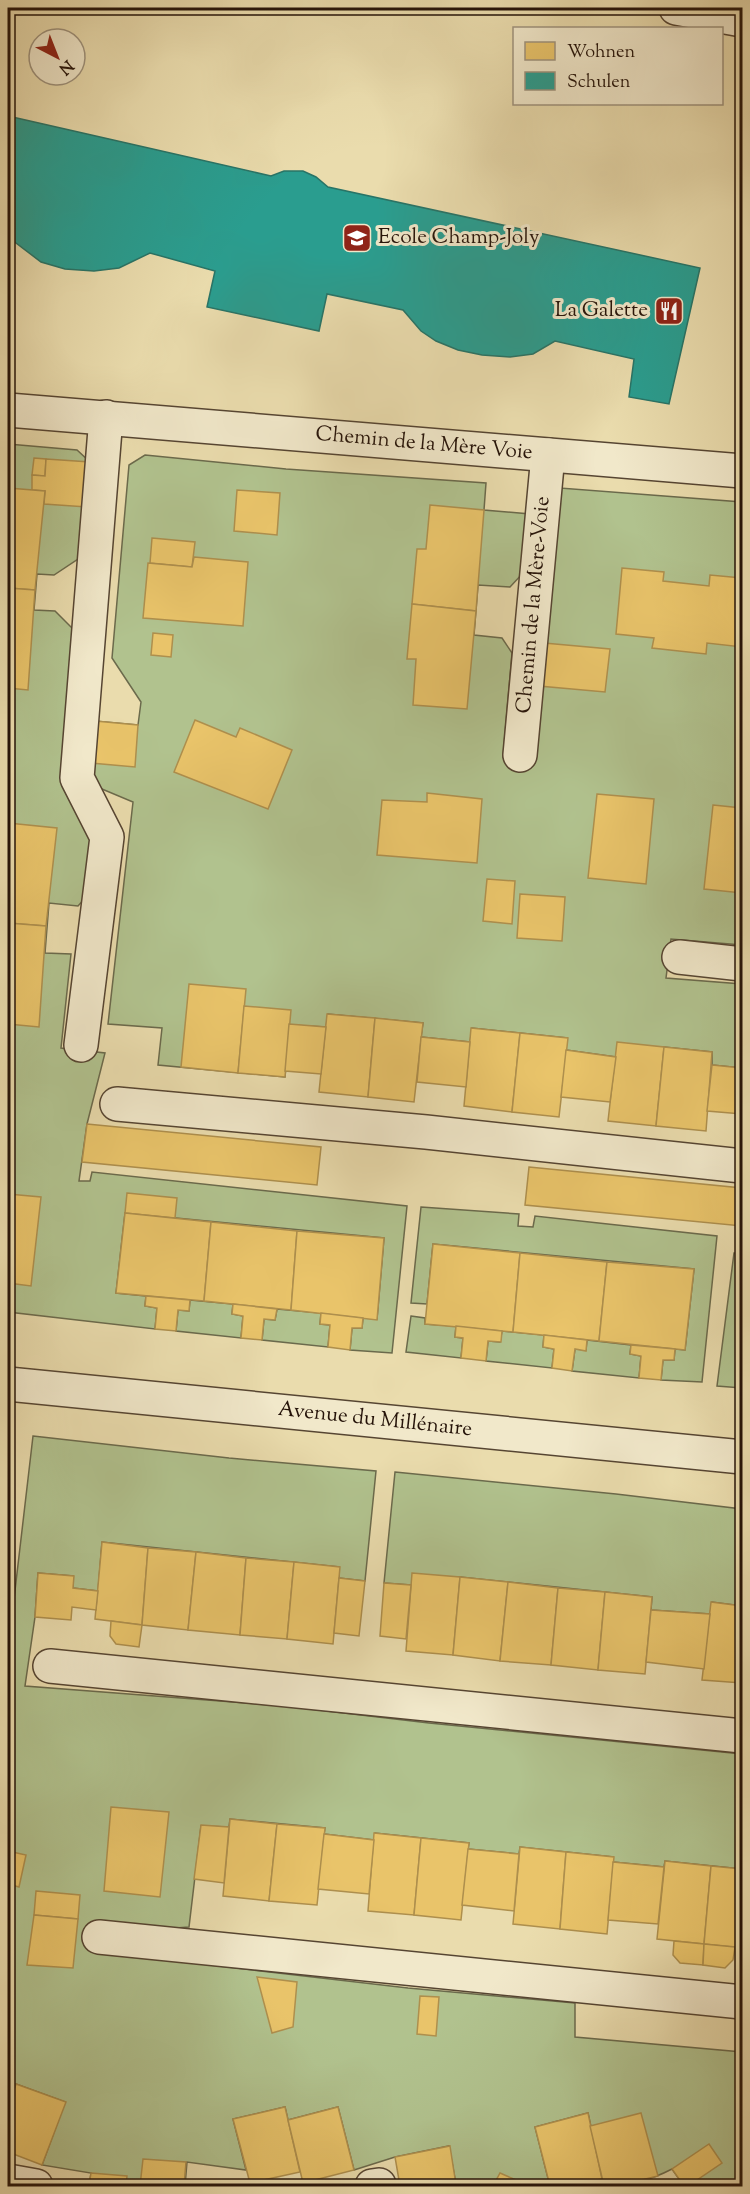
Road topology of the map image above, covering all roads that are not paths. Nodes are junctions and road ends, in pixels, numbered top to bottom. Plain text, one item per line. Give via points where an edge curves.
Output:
1 (676, 8) edge
2 (742, 20) edge
3 (8, 410) edge
4 (106, 417) junction
5 (548, 455) junction
6 (742, 471) edge
7 (520, 754) dead end
8 (679, 957) dead end
9 (742, 964) edge
10 (81, 1045) dead end
11 (117, 1104) dead end
12 (742, 1166) edge
13 (8, 1384) edge
14 (742, 1457) edge
15 (50, 1666) dead end
16 (742, 1736) edge
17 (99, 1937) dead end
18 (742, 2002) edge
19 (8, 2181) edge
20 (36, 2187) edge

1 - 2 street
3 - 4 street, Chemin de la Mère Voie
4 - 5 street, Chemin de la Mère Voie
4 - 10 street via 77,778 107,837
5 - 6 street, Chemin de la Mère Voie
5 - 7 street, Chemin de la Mère-Voie
8 - 9 street
11 - 12 street
13 - 14 street, Avenue du Millénaire
15 - 16 street
17 - 18 street
19 - 20 street

